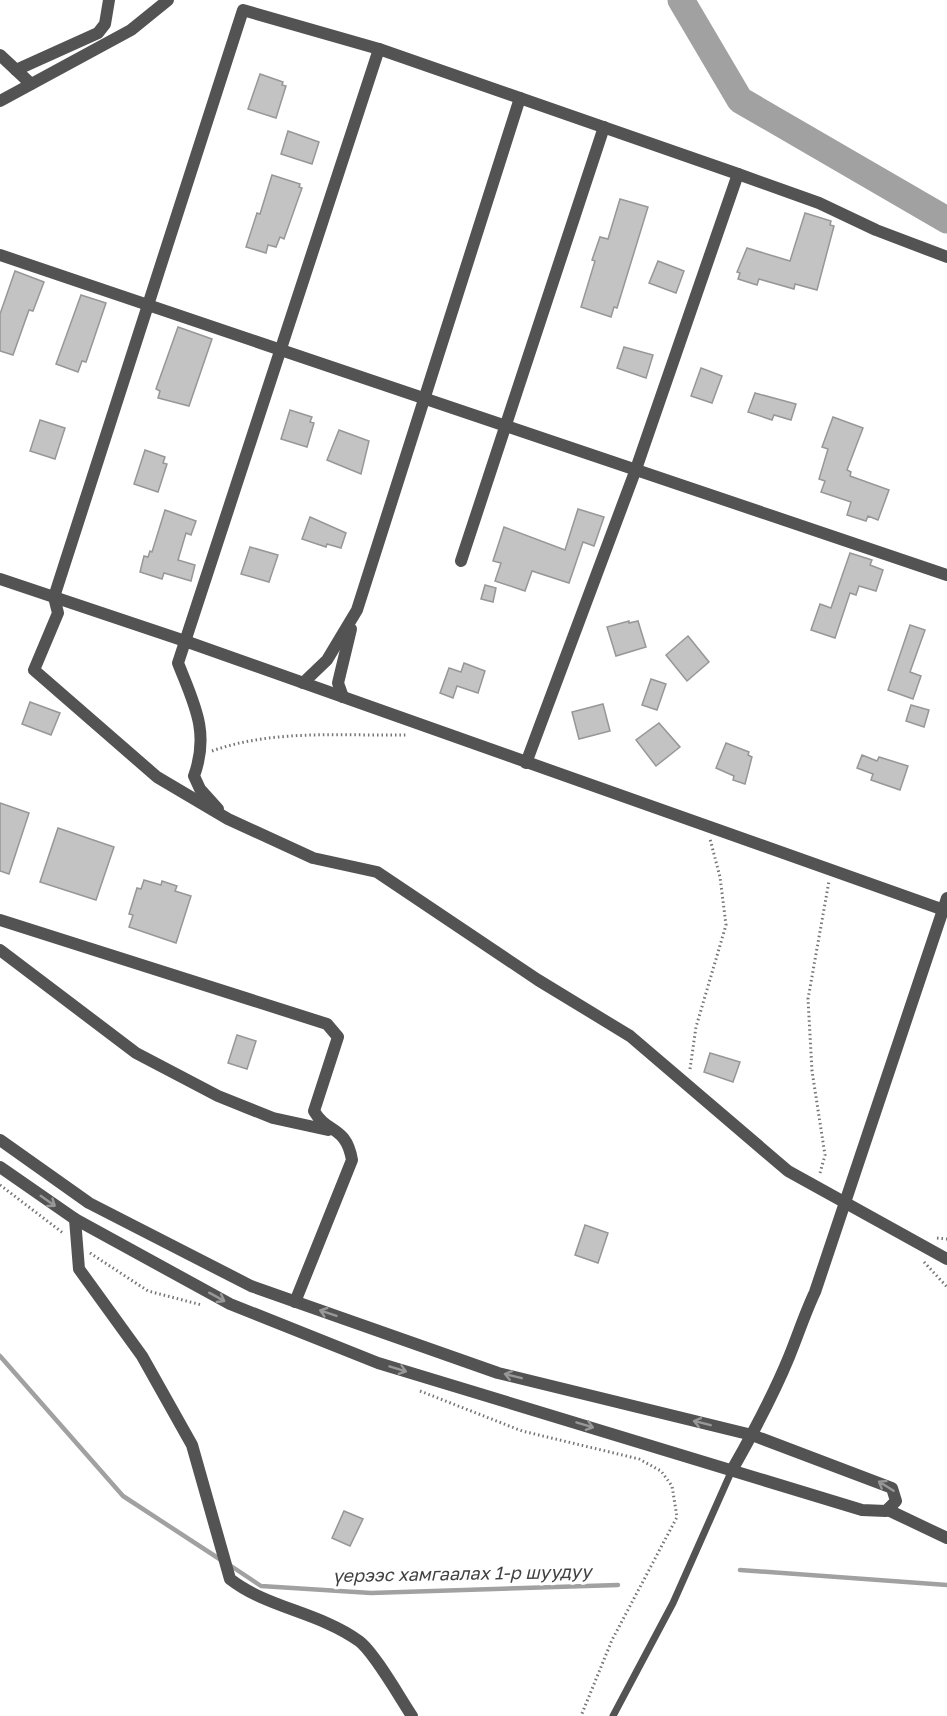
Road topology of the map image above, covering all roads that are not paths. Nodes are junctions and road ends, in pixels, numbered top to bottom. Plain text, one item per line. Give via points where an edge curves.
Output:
1 (108, 0) edge
2 (168, 0) edge
3 (379, 49) junction
4 (0, 55) edge
5 (16, 70) junction
6 (31, 84) junction
7 (520, 98) junction
8 (0, 101) edge
9 (604, 127) junction
10 (738, 174) junction
11 (0, 255) edge
12 (947, 257) edge
13 (147, 304) junction
14 (281, 351) junction
15 (424, 399) junction
16 (504, 427) junction
17 (636, 469) junction
18 (461, 561) dead end
19 (947, 575) edge
20 (0, 579) edge
21 (54, 597) junction
22 (357, 610) junction
23 (184, 640) junction
24 (303, 683) junction
25 (343, 697) junction
26 (526, 763) junction
27 (228, 819) junction
28 (946, 906) edge
29 (0, 920) edge
30 (0, 950) edge
31 (340, 1133) junction
32 (0, 1140) edge
33 (0, 1167) edge
34 (846, 1201) junction
35 (75, 1219) junction
36 (947, 1259) edge
37 (295, 1302) junction
38 (752, 1435) junction
39 (732, 1470) junction
40 (888, 1510) junction
41 (947, 1538) edge
42 (412, 1716) edge
43 (613, 1716) edge

1 - 5 street via 105,24 98,33
2 - 6 street via 131,30
3 - 7 street
3 - 13 street via 243,10
3 - 14 street
4 - 5 street
5 - 6 street
6 - 8 street
7 - 9 street
7 - 15 street
9 - 10 street
9 - 16 street
10 - 12 street
10 - 17 street
11 - 13 street
13 - 14 street
13 - 21 street
14 - 15 street
14 - 23 street
15 - 16 street
15 - 22 street
16 - 17 street
16 - 18 street
17 - 19 street
17 - 26 street
20 - 21 street
21 - 23 street
21 - 27 street via 58,613 34,670 158,777
22 - 24 street via 327,660
22 - 25 street via 338,683
23 - 24 street
23 - 27 street via 178,663 199,717 201,755 194,776 200,789
24 - 25 street
25 - 26 street
26 - 28 street
27 - 34 street via 314,858 377,872 630,1036 788,1171
28 - 34 street
29 - 31 street via 327,1024 338,1037 314,1111 320,1121
30 - 31 street via 136,1053 218,1096 273,1118
31 - 37 street via 349,1145 352,1160
32 - 37 street via 88,1203 251,1286
33 -> 35 street
34 - 36 street
34 - 38 street via 790,1355
35 -> 39 street via 230,1304 367,1358
35 - 42 street via 79,1269 142,1356 192,1445 230,1579 248,1593 320,1618 361,1642
38 -> 37 street via 498,1373
38 - 39 street
40 -> 38 street via 896,1501 892,1488
39 - 40 street via 862,1510
39 - 43 lane via 673,1603
40 - 41 street

